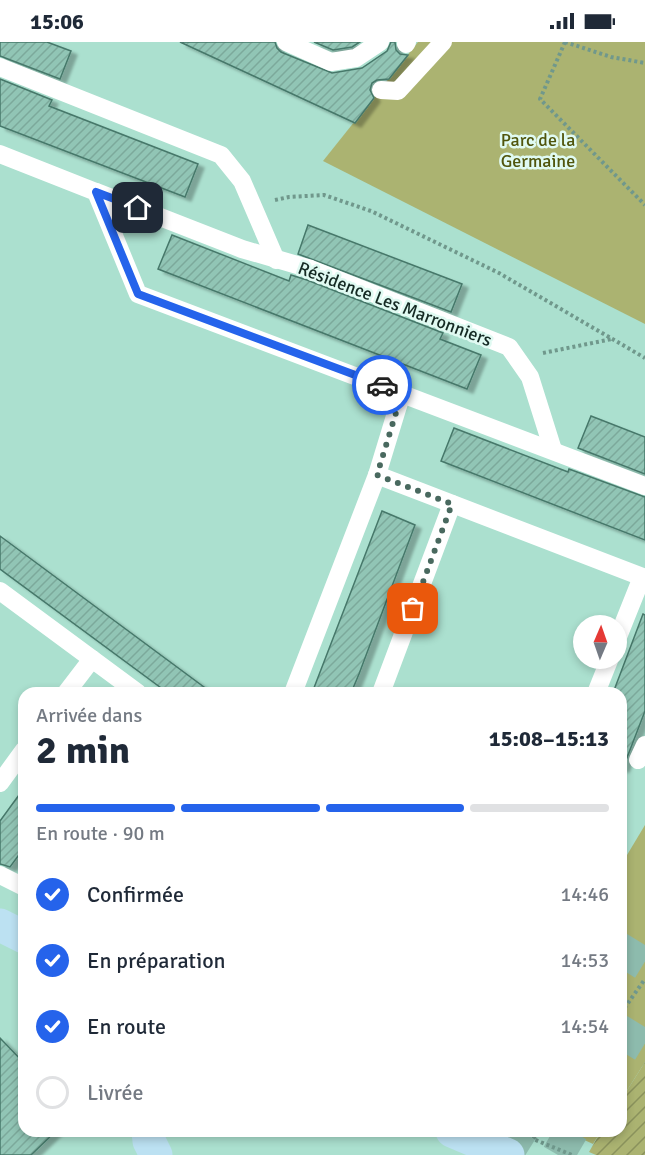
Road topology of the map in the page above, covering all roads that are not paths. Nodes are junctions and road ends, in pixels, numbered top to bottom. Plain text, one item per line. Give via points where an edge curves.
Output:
1 (286, 42) edge
2 (380, 42) edge
3 (442, 42) edge
4 (0, 67) edge
5 (381, 90) dead end
6 (0, 154) edge
7 (96, 192) junction
8 (276, 260) junction
9 (402, 393) junction
10 (553, 450) junction
11 (377, 475) junction
12 (645, 486) edge
13 (452, 504) junction
14 (644, 578) edge
15 (0, 591) edge
16 (627, 617) edge
17 (92, 658) junction
18 (606, 669) edge
19 (70, 687) edge
20 (130, 687) edge
21 (295, 687) edge
22 (383, 687) edge
23 (598, 687) edge
24 (18, 758) edge
25 (0, 783) edge
26 (0, 875) edge
27 (18, 884) edge
28 (0, 925) edge
29 (18, 934) edge
30 (149, 1137) edge
31 (466, 1137) edge
32 (156, 1155) edge
33 (508, 1155) edge

1 - 2 lane via 332,63 356,58
3 - 5 lane via 398,91
4 - 8 lane, Résidence Les Marronniers via 221,155 242,181
6 - 7 lane, Résidence Les Marronniers
7 - 8 lane, Résidence Les Marronniers
7 - 9 lane via 138,294
8 - 10 lane, Résidence Les Marronniers via 311,269 509,347 530,377
9 - 10 lane
9 - 11 lane
10 - 12 lane
11 - 13 lane
11 - 21 lane
13 - 14 lane
13 - 22 lane
14 - 16 lane
15 - 17 lane
17 - 19 lane
17 - 20 lane
18 - 23 lane
24 - 25 lane
26 - 27 lane
28 - 29 street
30 - 32 street
31 - 33 street

